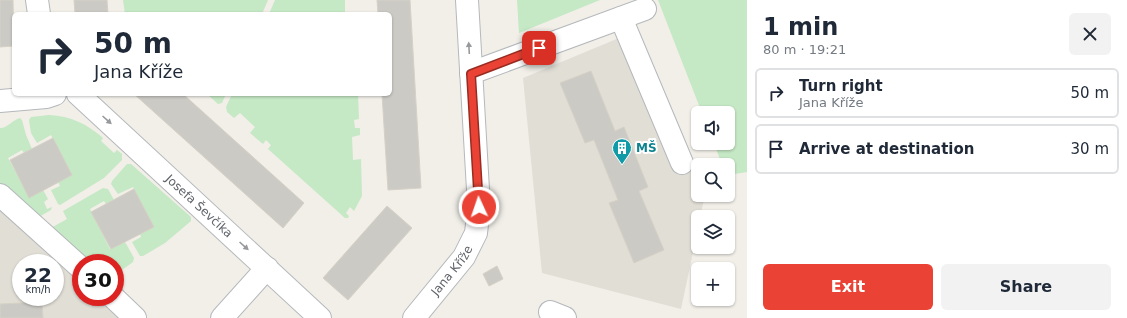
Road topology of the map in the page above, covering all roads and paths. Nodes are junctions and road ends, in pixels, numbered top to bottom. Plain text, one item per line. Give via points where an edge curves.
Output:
1 (37, 0) edge
2 (467, 0) edge
3 (645, 9) dead end
4 (39, 12) edge
5 (621, 18) junction
6 (471, 74) junction
7 (49, 96) edge
8 (80, 96) edge
9 (0, 101) edge
10 (682, 163) dead end
11 (0, 196) edge
12 (72, 260) edge
13 (267, 268) junction
14 (122, 306) edge
15 (135, 318) edge
16 (222, 318) edge
17 (320, 318) edge
18 (414, 318) edge

1 - 4 street
6 -> 2 street, Jana Kříže
3 - 5 street
5 - 6 street
5 - 10 street
6 - 18 street, Jana Kříže via 479,207 476,233 464,257
7 - 9 street
8 -> 13 street, Josefa Ševčíka
11 - 12 street
13 - 16 street
13 - 17 street, Josefa Ševčíka
14 - 15 street

